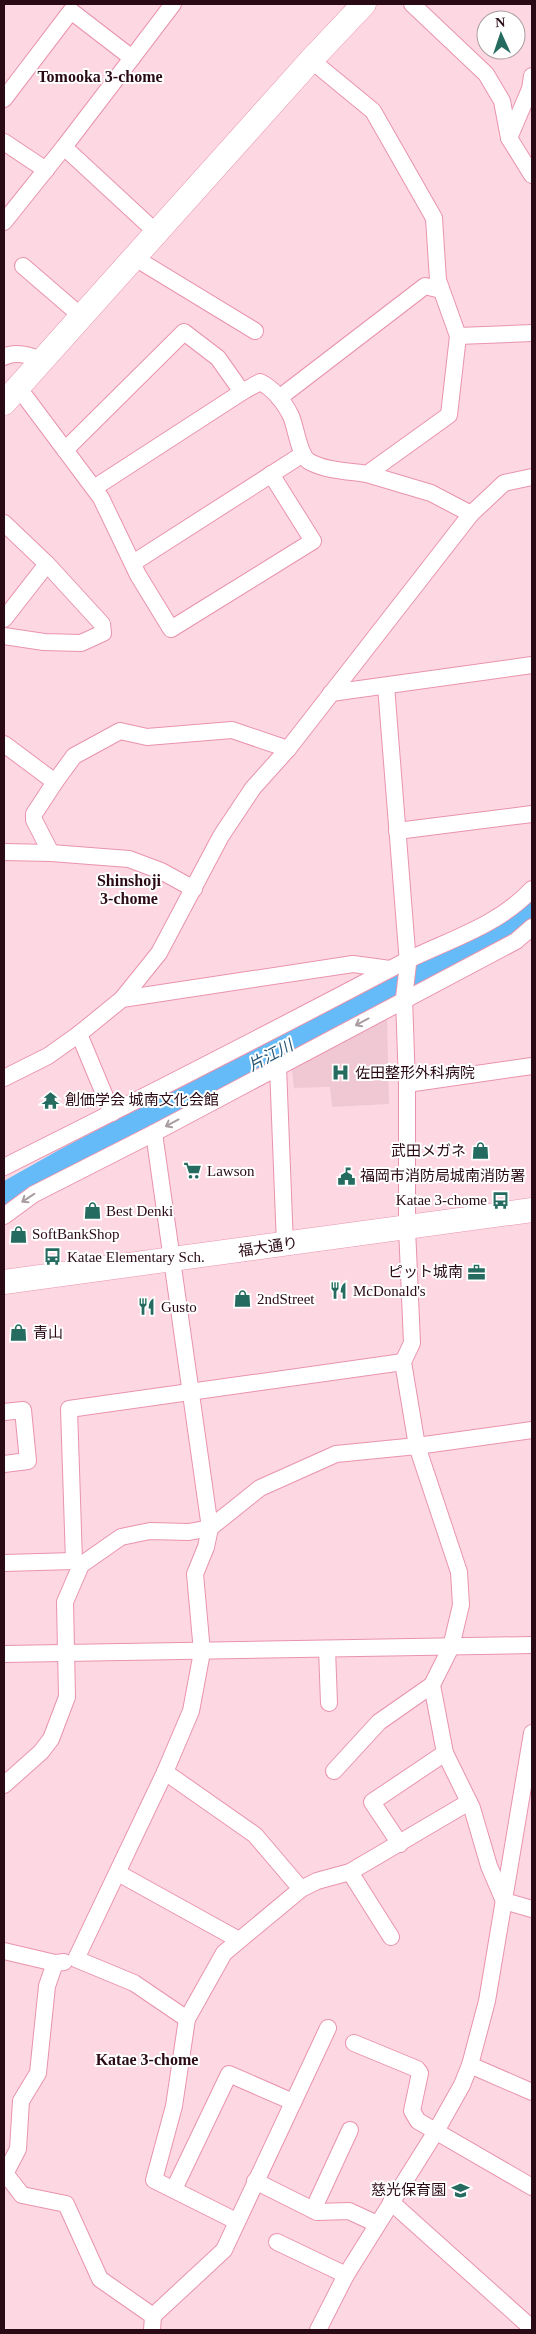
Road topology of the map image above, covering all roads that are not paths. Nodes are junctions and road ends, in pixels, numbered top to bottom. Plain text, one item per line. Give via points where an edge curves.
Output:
1 (173, 4) edge
2 (412, 4) edge
3 (357, 6) edge
4 (132, 58) junction
5 (311, 60) junction
6 (532, 76) edge
7 (4, 99) edge
8 (509, 138) junction
9 (4, 142) edge
10 (64, 147) junction
11 (46, 170) junction
12 (532, 175) edge
13 (4, 222) edge
14 (157, 233) junction
15 (135, 258) junction
16 (23, 266) dead end
17 (441, 290) junction
18 (81, 316) junction
19 (255, 331) dead end
20 (532, 332) edge
21 (458, 336) junction
22 (4, 356) edge
23 (40, 360) junction
24 (242, 392) junction
25 (11, 395) edge
26 (279, 398) junction
27 (65, 450) junction
28 (303, 454) junction
29 (271, 474) junction
30 (367, 474) junction
31 (532, 477) edge
32 (94, 488) junction
33 (471, 514) junction
34 (4, 523) edge
35 (133, 563) junction
36 (47, 564) junction
37 (4, 618) edge
38 (4, 636) edge
39 (532, 665) edge
40 (386, 686) junction
41 (331, 694) junction
42 (4, 744) edge
43 (288, 749) junction
44 (55, 782) junction
45 (532, 814) edge
46 (397, 831) junction
47 (4, 852) edge
48 (51, 853) junction
49 (194, 889) junction
50 (532, 889) edge
51 (532, 927) edge
52 (408, 962) junction
53 (390, 969) junction
54 (406, 994) junction
55 (122, 999) junction
56 (79, 1034) junction
57 (532, 1066) edge
58 (278, 1067) junction
59 (4, 1078) edge
60 (408, 1084) junction
61 (112, 1113) junction
62 (154, 1133) junction
63 (4, 1167) edge
64 (532, 1210) edge
65 (4, 1216) edge
66 (407, 1228) junction
67 (285, 1245) junction
68 (171, 1260) junction
69 (4, 1282) edge
70 (403, 1362) junction
71 (191, 1391) junction
72 (4, 1412) edge
73 (532, 1430) edge
74 (417, 1446) junction
75 (4, 1464) edge
76 (210, 1528) junction
77 (4, 1563) edge
78 (78, 1563) junction
79 (532, 1645) edge
80 (451, 1647) junction
81 (328, 1649) junction
82 (67, 1652) junction
83 (202, 1652) junction
84 (4, 1654) edge
85 (432, 1685) junction
86 (329, 1703) dead end
87 (532, 1733) edge
88 (445, 1753) junction
89 (334, 1770) dead end
90 (164, 1772) junction
91 (4, 1785) edge
92 (469, 1802) junction
93 (400, 1844) junction
94 (350, 1872) junction
95 (118, 1873) junction
96 (301, 1890) junction
97 (504, 1901) junction
98 (532, 1910) edge
99 (391, 1937) dead end
100 (239, 1940) junction
101 (4, 1951) edge
102 (76, 1959) junction
103 (55, 1963) junction
104 (187, 2018) junction
105 (328, 2028) dead end
106 (354, 2043) dead end
107 (470, 2065) junction
108 (532, 2092) edge
109 (293, 2102) junction
110 (350, 2130) dead end
111 (435, 2132) junction
112 (4, 2173) edge
113 (255, 2181) junction
114 (532, 2187) edge
115 (174, 2189) junction
116 (391, 2202) junction
117 (313, 2210) junction
118 (236, 2220) junction
119 (377, 2224) junction
120 (277, 2242) dead end
121 (346, 2275) junction
122 (152, 2323) edge
123 (526, 2324) edge
124 (318, 2330) edge

1 - 4 street
2 - 8 street via 486,74 502,101
3 - 5 street
4 - 7 street via 71,11
4 - 10 street
5 - 14 street
5 - 17 street via 373,110 425,201 434,218
6 - 8 street
8 - 12 street
9 - 11 street
10 - 11 street
10 - 14 street
11 - 13 street
14 - 15 street
15 - 18 street
15 - 19 street
16 - 18 street
17 - 21 street
17 - 26 street via 426,286
18 - 23 street
20 - 21 street
21 - 30 street via 449,414
22 - 23 street via 32,355
23 - 25 street
24 - 26 street via 260,382 273,389
24 - 27 street via 218,358 184,332
24 - 32 street
25 - 27 street
26 - 28 street via 291,416
27 - 32 street
28 - 29 street
28 - 30 street via 308,462 324,467
29 - 35 street
29 - 35 street via 313,540 171,630
30 - 33 street via 431,492
31 - 33 street via 504,483
32 - 35 street
33 - 41 street
34 - 36 street
36 - 37 street
36 - 38 street via 102,624 103,633 81,643
39 - 40 street
40 - 41 street
40 - 46 street
41 - 43 street
42 - 44 street
43 - 44 street via 232,730 147,737 120,731 74,756
43 - 49 street via 253,788 221,836
44 - 48 street via 34,814
45 - 46 street
46 - 52 street
47 - 48 street
48 - 49 street via 129,859 161,871
49 - 55 street via 159,953
50 - 52 street via 487,925
51 - 54 street via 516,941
52 - 53 street
52 - 54 street
53 - 55 street via 353,964
53 - 61 street
54 -> 58 street
54 - 60 street
55 - 56 street
56 - 59 street via 48,1056
56 - 61 street
57 - 60 street
58 -> 62 street
58 - 67 street
60 - 66 street
61 - 63 street
62 -> 65 street via 34,1194
62 - 68 street
64 - 66 street, 福大通り
66 - 67 street, 福大通り
66 - 70 street via 412,1343
67 - 68 street, 福大通り
68 - 69 street, 福大通り
68 - 71 street
70 - 71 street
70 - 74 street
71 - 76 street
71 - 78 street via 69,1408
72 - 75 street via 23,1410 28,1461
73 - 74 street
74 - 76 street via 336,1454 260,1488
74 - 80 street via 459,1572 461,1605
76 - 78 street via 189,1532 150,1531 121,1537
76 - 83 street via 194,1574
77 - 78 street
78 - 82 street via 65,1602
79 - 80 street
80 - 81 street
80 - 85 street
81 - 83 street
81 - 86 street
82 - 83 street
82 - 84 street
82 - 91 street via 67,1697 51,1739
83 - 90 street via 191,1711
85 - 88 street
85 - 89 street via 379,1722
87 - 97 street
88 - 92 street
88 - 93 street via 372,1802
90 - 95 street
90 - 96 street via 254,1834
92 - 93 street
92 - 97 street
93 - 94 street
94 - 96 street via 316,1881
94 - 99 street
95 - 100 street
95 - 102 street
96 - 100 street
97 - 98 street
97 - 107 street via 487,2001
100 - 104 street via 224,1952
101 - 103 street
102 - 103 street
102 - 104 street via 134,1983
103 - 112 street via 47,1986 38,2073 21,2101 18,2149
104 - 115 street via 174,2106 154,2180
105 - 109 street
106 - 111 street via 418,2069 412,2111 418,2121
107 - 108 street
107 - 111 street
109 - 113 street
109 - 115 street via 229,2074
110 - 117 street
111 - 114 street
111 - 116 street
112 - 122 street via 22,2195 66,2204 100,2279
113 - 117 street
113 - 118 street
115 - 118 street
116 - 119 street
116 - 123 street
117 - 119 street via 348,2211
118 - 122 street via 224,2250
119 - 121 street
120 - 121 street
121 - 124 street

